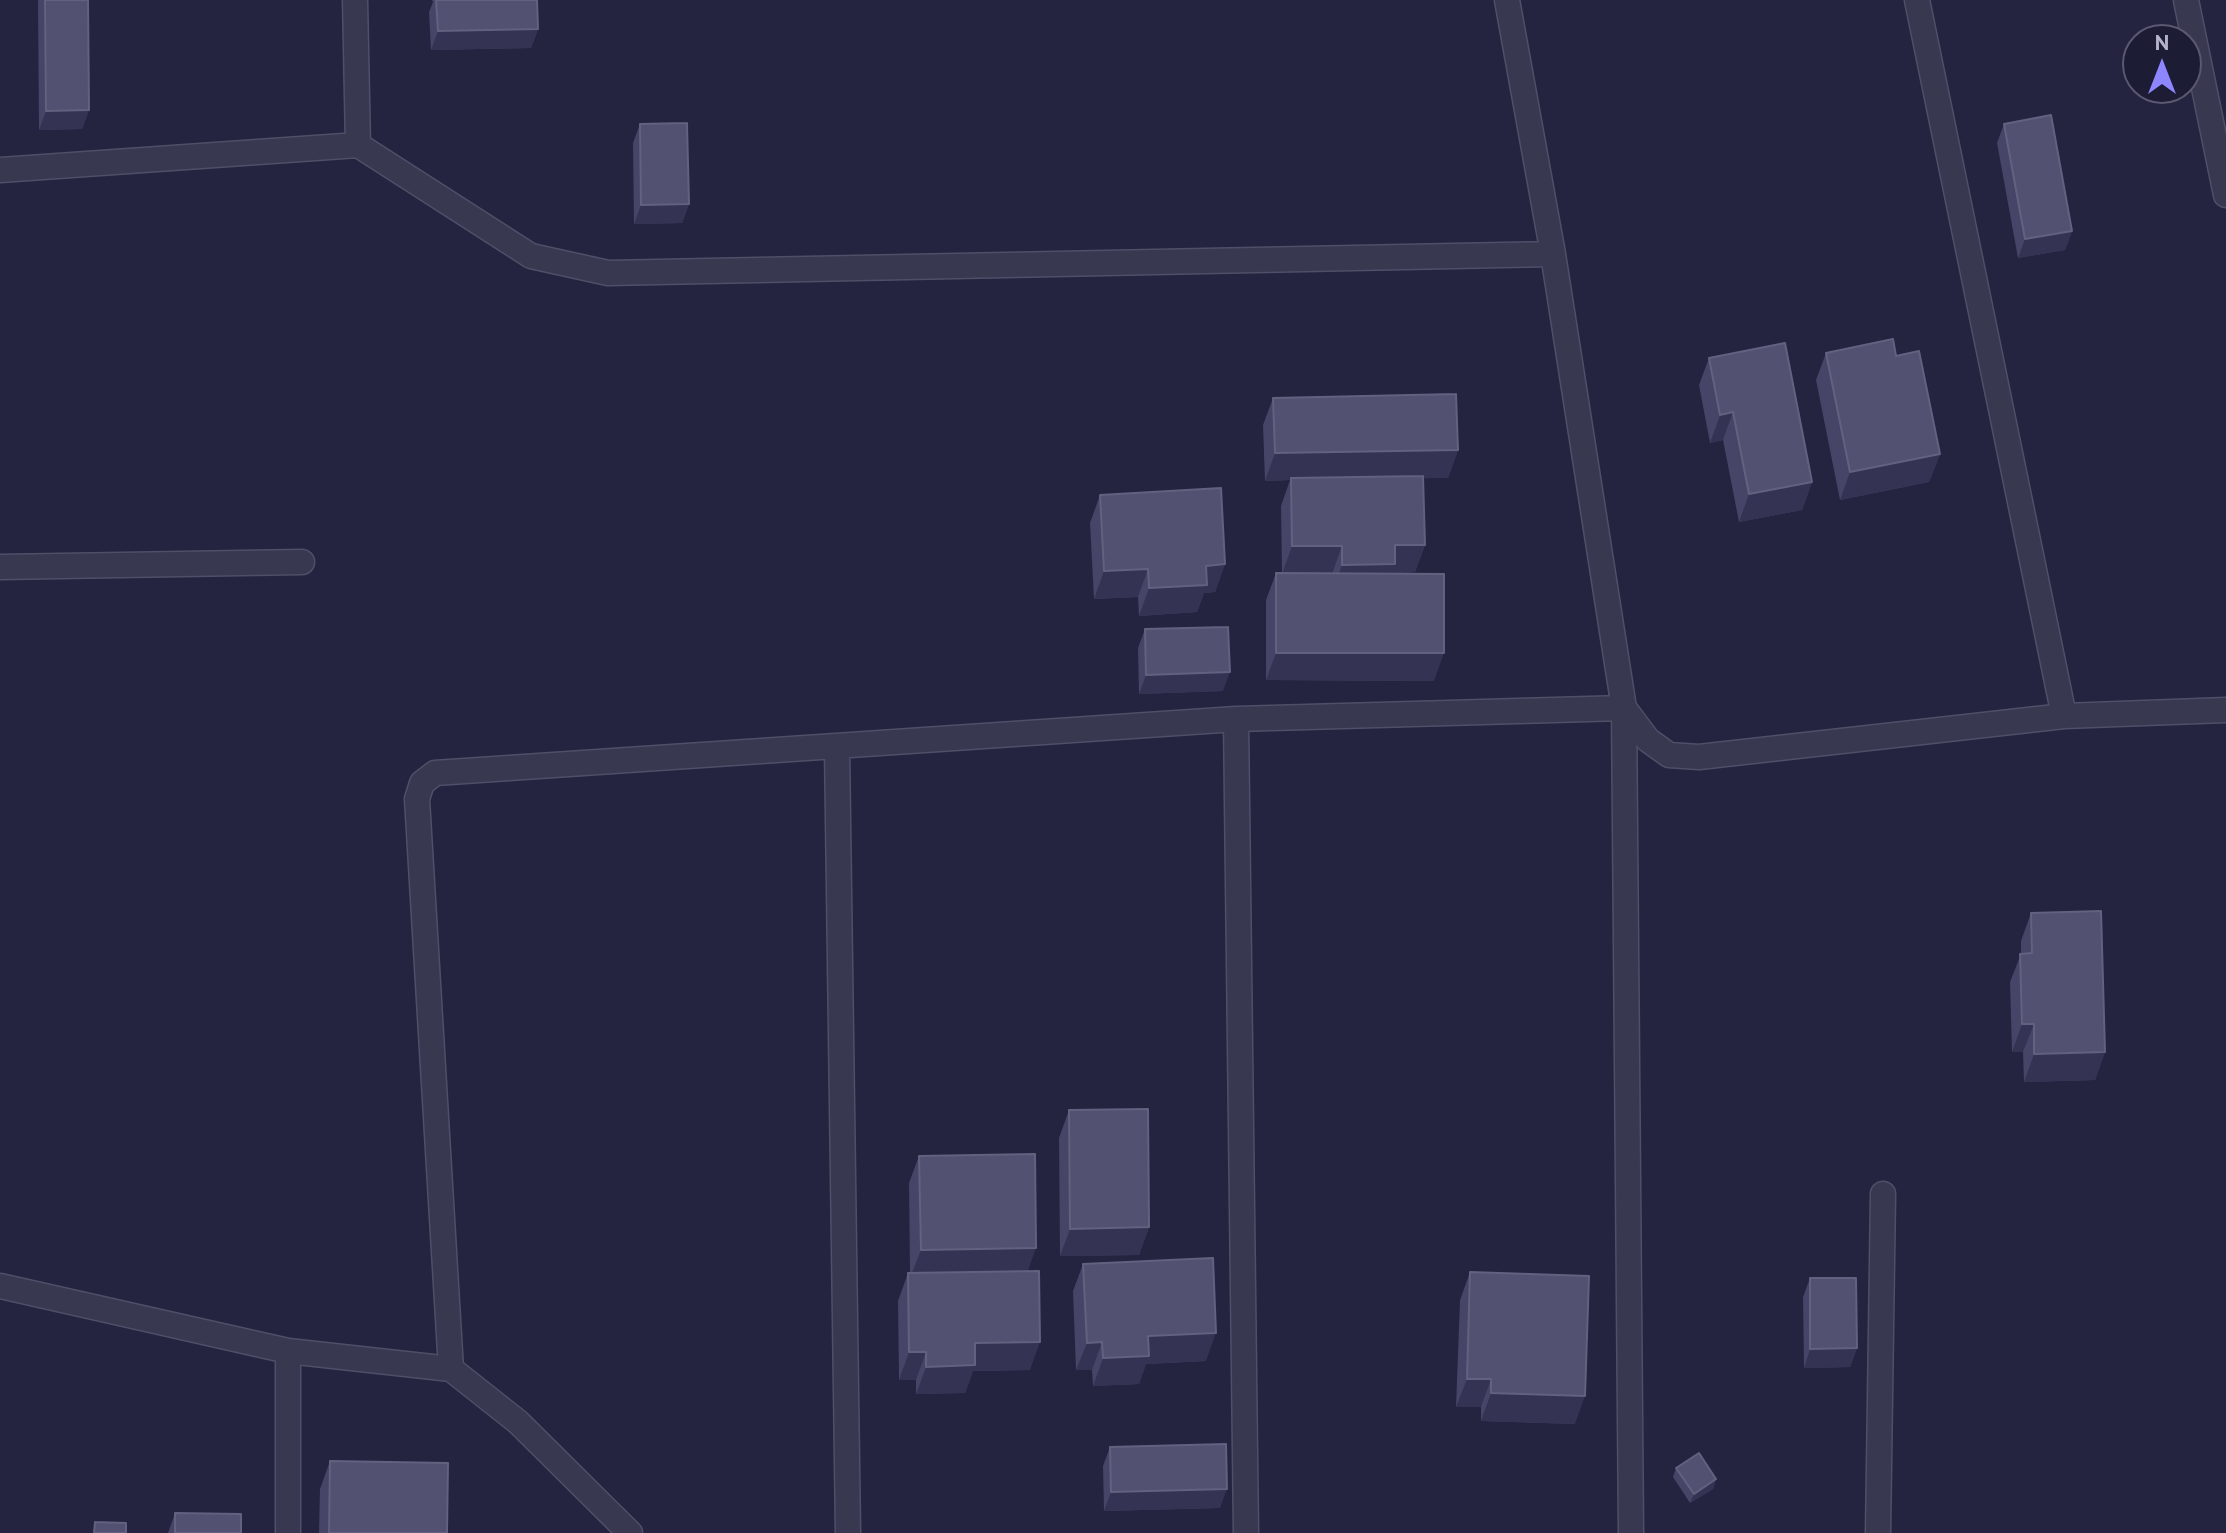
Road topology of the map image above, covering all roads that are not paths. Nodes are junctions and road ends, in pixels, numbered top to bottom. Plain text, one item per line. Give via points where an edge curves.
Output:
1 (355, 0) edge
2 (1507, 0) edge
3 (1917, 0) edge
4 (2186, 0) edge
5 (358, 145) junction
6 (0, 170) edge
7 (2226, 195) edge
8 (1553, 254) junction
9 (302, 562) dead end
10 (0, 567) edge
11 (1624, 708) junction
12 (2226, 710) edge
13 (2064, 716) junction
14 (1236, 719) junction
15 (837, 748) junction
16 (1883, 1194) dead end
17 (0, 1286) edge
18 (288, 1351) junction
19 (451, 1369) junction
20 (288, 1533) edge
21 (630, 1533) edge
22 (848, 1533) edge
23 (1246, 1533) edge
24 (1631, 1533) edge
25 (1878, 1533) edge

1 - 5 street
2 - 8 street
3 - 13 street
4 - 7 street
5 - 6 street
5 - 8 street via 531,256 608,273
8 - 11 street
9 - 10 street
11 - 13 street via 1648,740 1669,755 1699,757
11 - 14 street
11 - 24 street
12 - 13 street
14 - 15 street
14 - 23 street
15 - 19 street via 435,773 422,783 417,799
15 - 22 street
16 - 25 street
17 - 18 street
18 - 19 street
18 - 20 street
19 - 21 street via 518,1422

